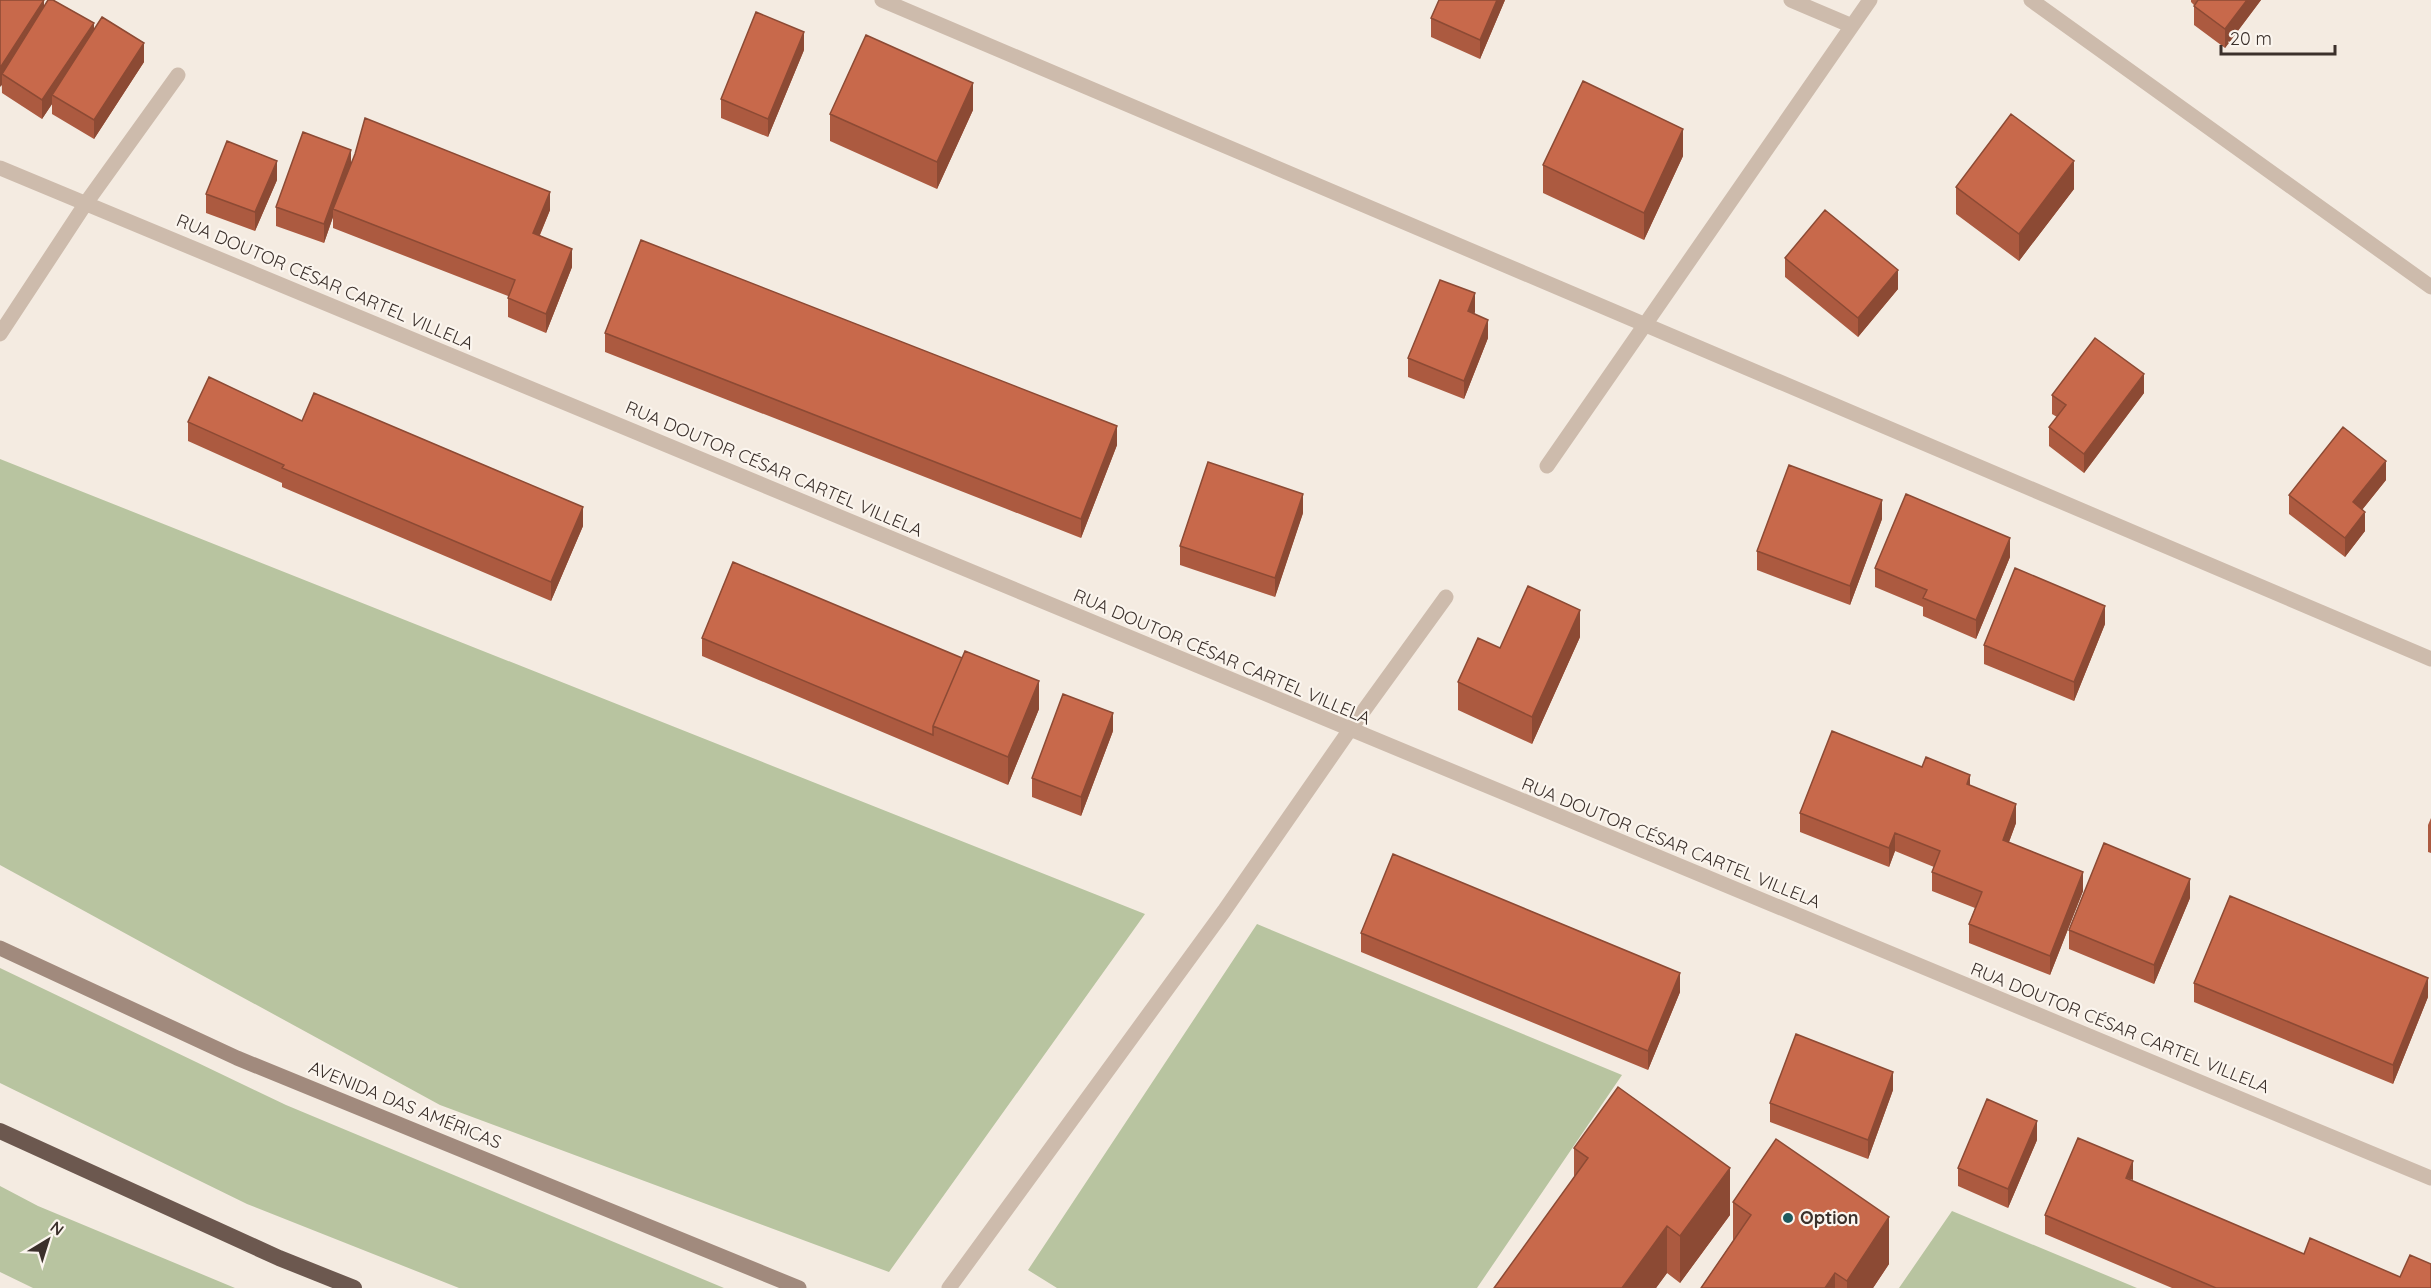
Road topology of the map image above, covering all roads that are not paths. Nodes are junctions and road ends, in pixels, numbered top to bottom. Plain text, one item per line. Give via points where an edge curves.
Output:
1 (882, 0) edge
2 (1791, 0) edge
3 (1870, 0) edge
4 (2031, 0) edge
5 (1852, 26) junction
6 (178, 75) dead end
7 (0, 168) edge
8 (86, 203) junction
9 (2431, 286) edge
10 (1647, 325) junction
11 (0, 334) edge
12 (1547, 466) dead end
13 (1446, 597) dead end
14 (2431, 659) edge
15 (1349, 730) junction
16 (0, 948) edge
17 (0, 1131) edge
18 (2431, 1178) edge
19 (354, 1288) edge
20 (800, 1288) edge
21 (949, 1288) edge

1 - 10 street
2 - 5 street
3 - 5 street
4 - 9 street
5 - 10 street
6 - 8 street
7 - 8 street, RUA DOUTOR CÉSAR CARTEL VILLELA
8 - 11 street
8 - 15 street, RUA DOUTOR CÉSAR CARTEL VILLELA
10 - 12 street
10 - 14 street
13 - 15 street
15 - 18 street, RUA DOUTOR CÉSAR CARTEL VILLELA
15 - 21 street via 1224,912
16 - 20 main road, AVENIDA DAS AMÉRICAS via 237,1058
17 - 19 highway

